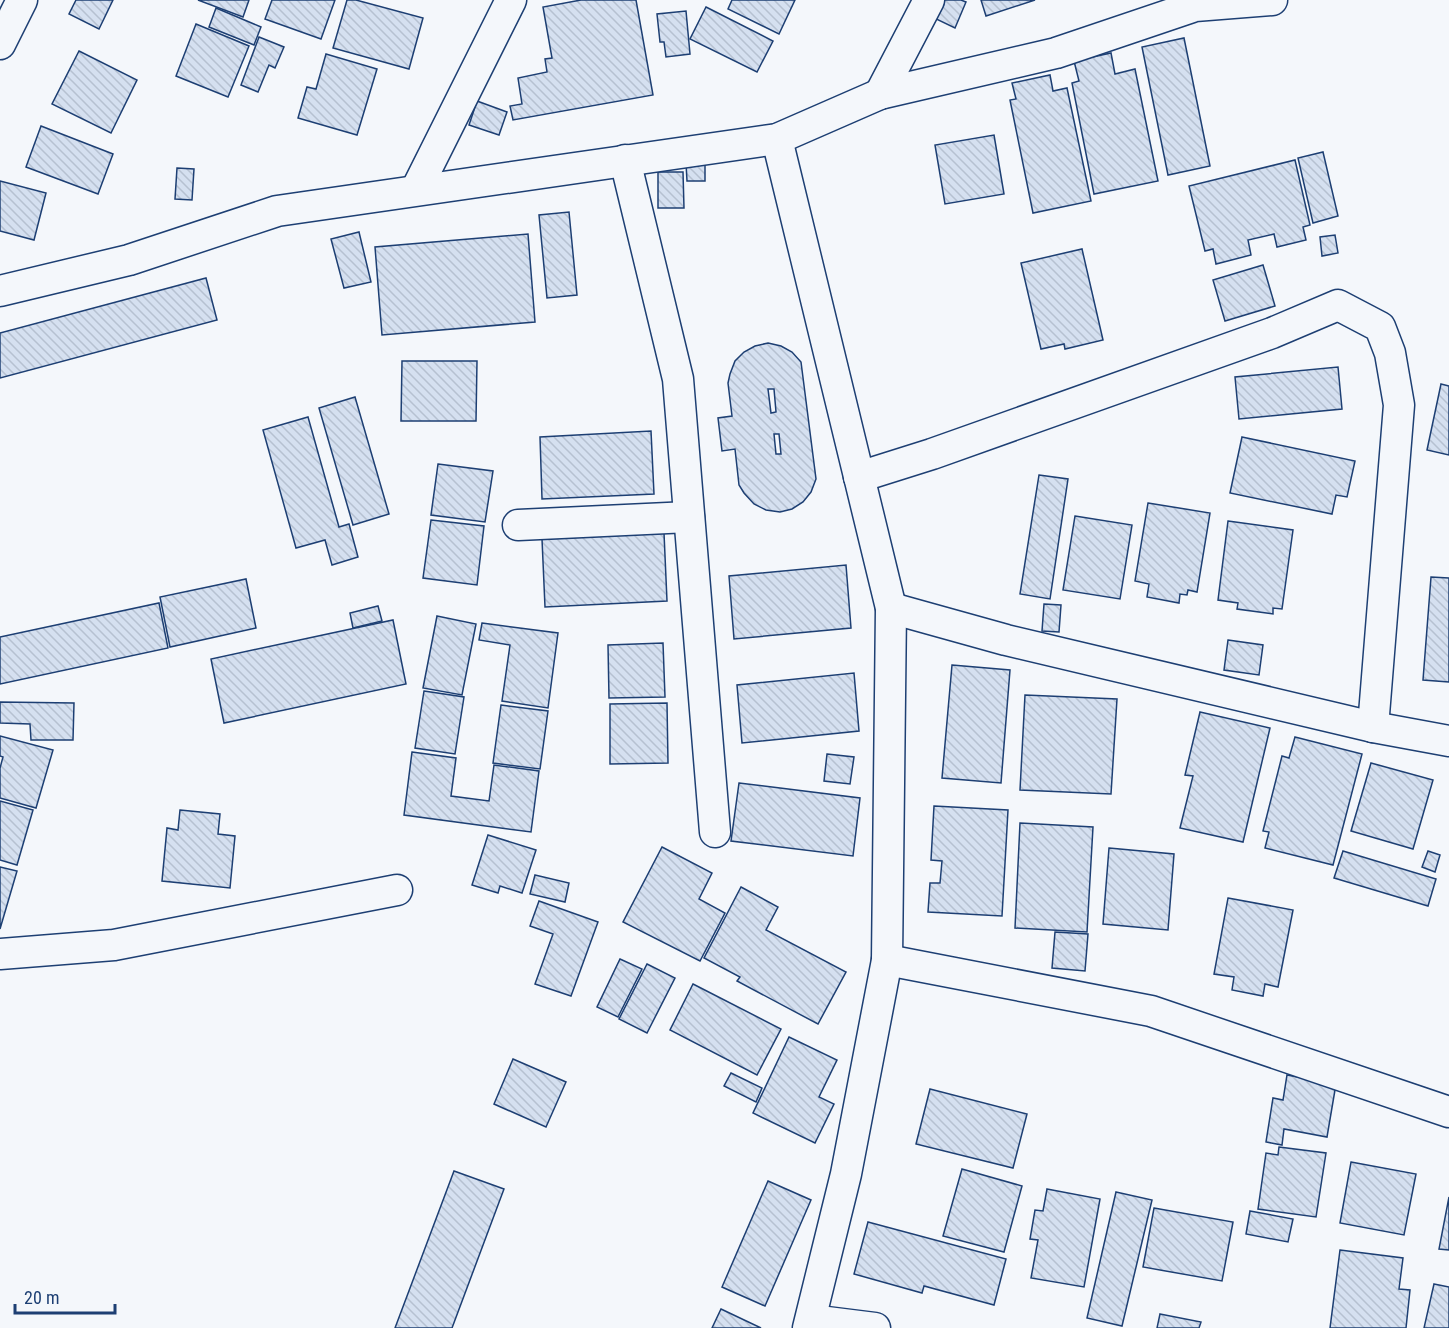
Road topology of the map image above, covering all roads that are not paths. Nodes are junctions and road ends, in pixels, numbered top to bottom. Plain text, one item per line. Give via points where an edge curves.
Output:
1 (22, 0) edge
2 (511, 0) edge
3 (929, 0) edge
4 (1272, 0) edge
5 (0, 44) edge
6 (880, 94) junction
7 (777, 139) junction
8 (625, 160) junction
9 (416, 190) junction
10 (0, 291) edge
11 (859, 477) junction
12 (689, 517) junction
13 (518, 525) dead end
14 (891, 608) junction
15 (1373, 727) junction
16 (1449, 741) edge
17 (716, 832) dead end
18 (397, 890) dead end
19 (0, 954) edge
20 (887, 960) junction
21 (1449, 1113) edge
22 (809, 1324) edge
23 (875, 1328) edge

1 - 5 street
2 - 9 street
3 - 6 street
4 - 6 street via 1195,6 1056,53
6 - 7 street
7 - 8 street
7 - 11 street
8 - 9 street
8 - 12 street via 678,379
9 - 10 street via 277,211 129,260
11 - 14 street
11 - 15 street via 1272,333 1338,305 1380,327 1390,353 1399,405
12 - 13 street
12 - 17 street
14 - 15 street via 1006,640
14 - 20 street
15 - 16 street
18 - 19 street via 114,945
20 - 21 street via 1150,1011
20 - 22 street via 846,1174
22 - 23 street

